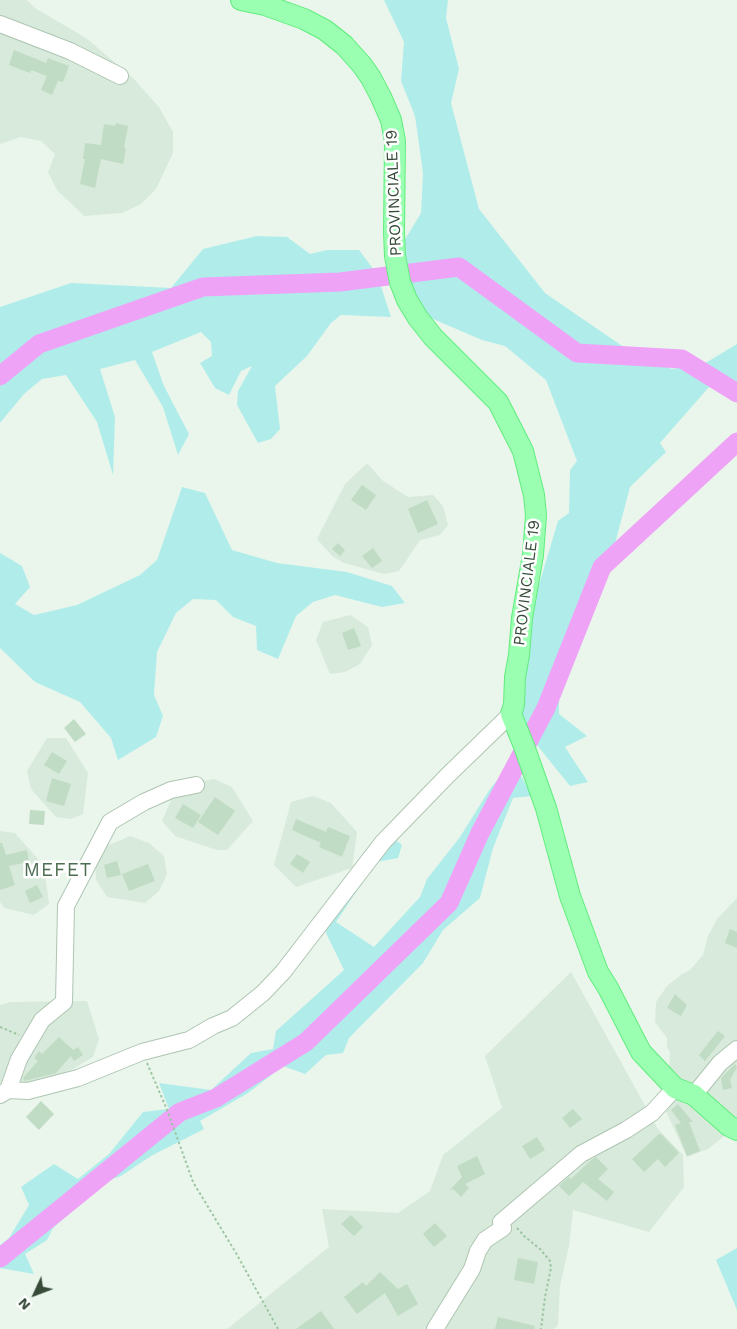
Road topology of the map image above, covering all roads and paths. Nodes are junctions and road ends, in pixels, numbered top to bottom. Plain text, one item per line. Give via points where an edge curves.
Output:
1 (242, 0) edge
2 (0, 24) edge
3 (120, 76) dead end
4 (511, 714) junction
5 (196, 785) dead end
6 (0, 1028) edge
7 (31, 1039) junction
8 (737, 1049) edge
9 (142, 1052) junction
10 (675, 1088) junction
11 (4, 1092) edge
12 (694, 1095) junction
13 (737, 1130) edge
14 (503, 1228) junction
15 (278, 1329) edge
16 (435, 1329) edge
17 (541, 1329) edge

1 - 4 main road, PROVINCIALE 19 via 265,5 325,30 344,44 371,78 391,120 395,141 395,256 407,300 432,337 498,402 523,451 536,515
2 - 3 street via 70,51
4 - 9 street via 383,842 302,949 263,993 232,1018 190,1040
4 - 10 main road, PROVINCIALE 19 via 534,773 570,896 598,972 641,1052
5 - 7 street via 171,790 110,822 66,906 64,1002 42,1020
6 - 7 path
7 - 11 street
8 - 12 street via 720,1063
9 - 11 street via 78,1078 28,1091
9 - 15 path via 193,1182
10 - 12 main road, PROVINCIALE 19
10 - 14 street via 652,1113 581,1154 501,1222
12 - 13 main road, PROVINCIALE 19
14 - 16 street via 485,1240 472,1269
14 - 17 path via 516,1227 550,1262

